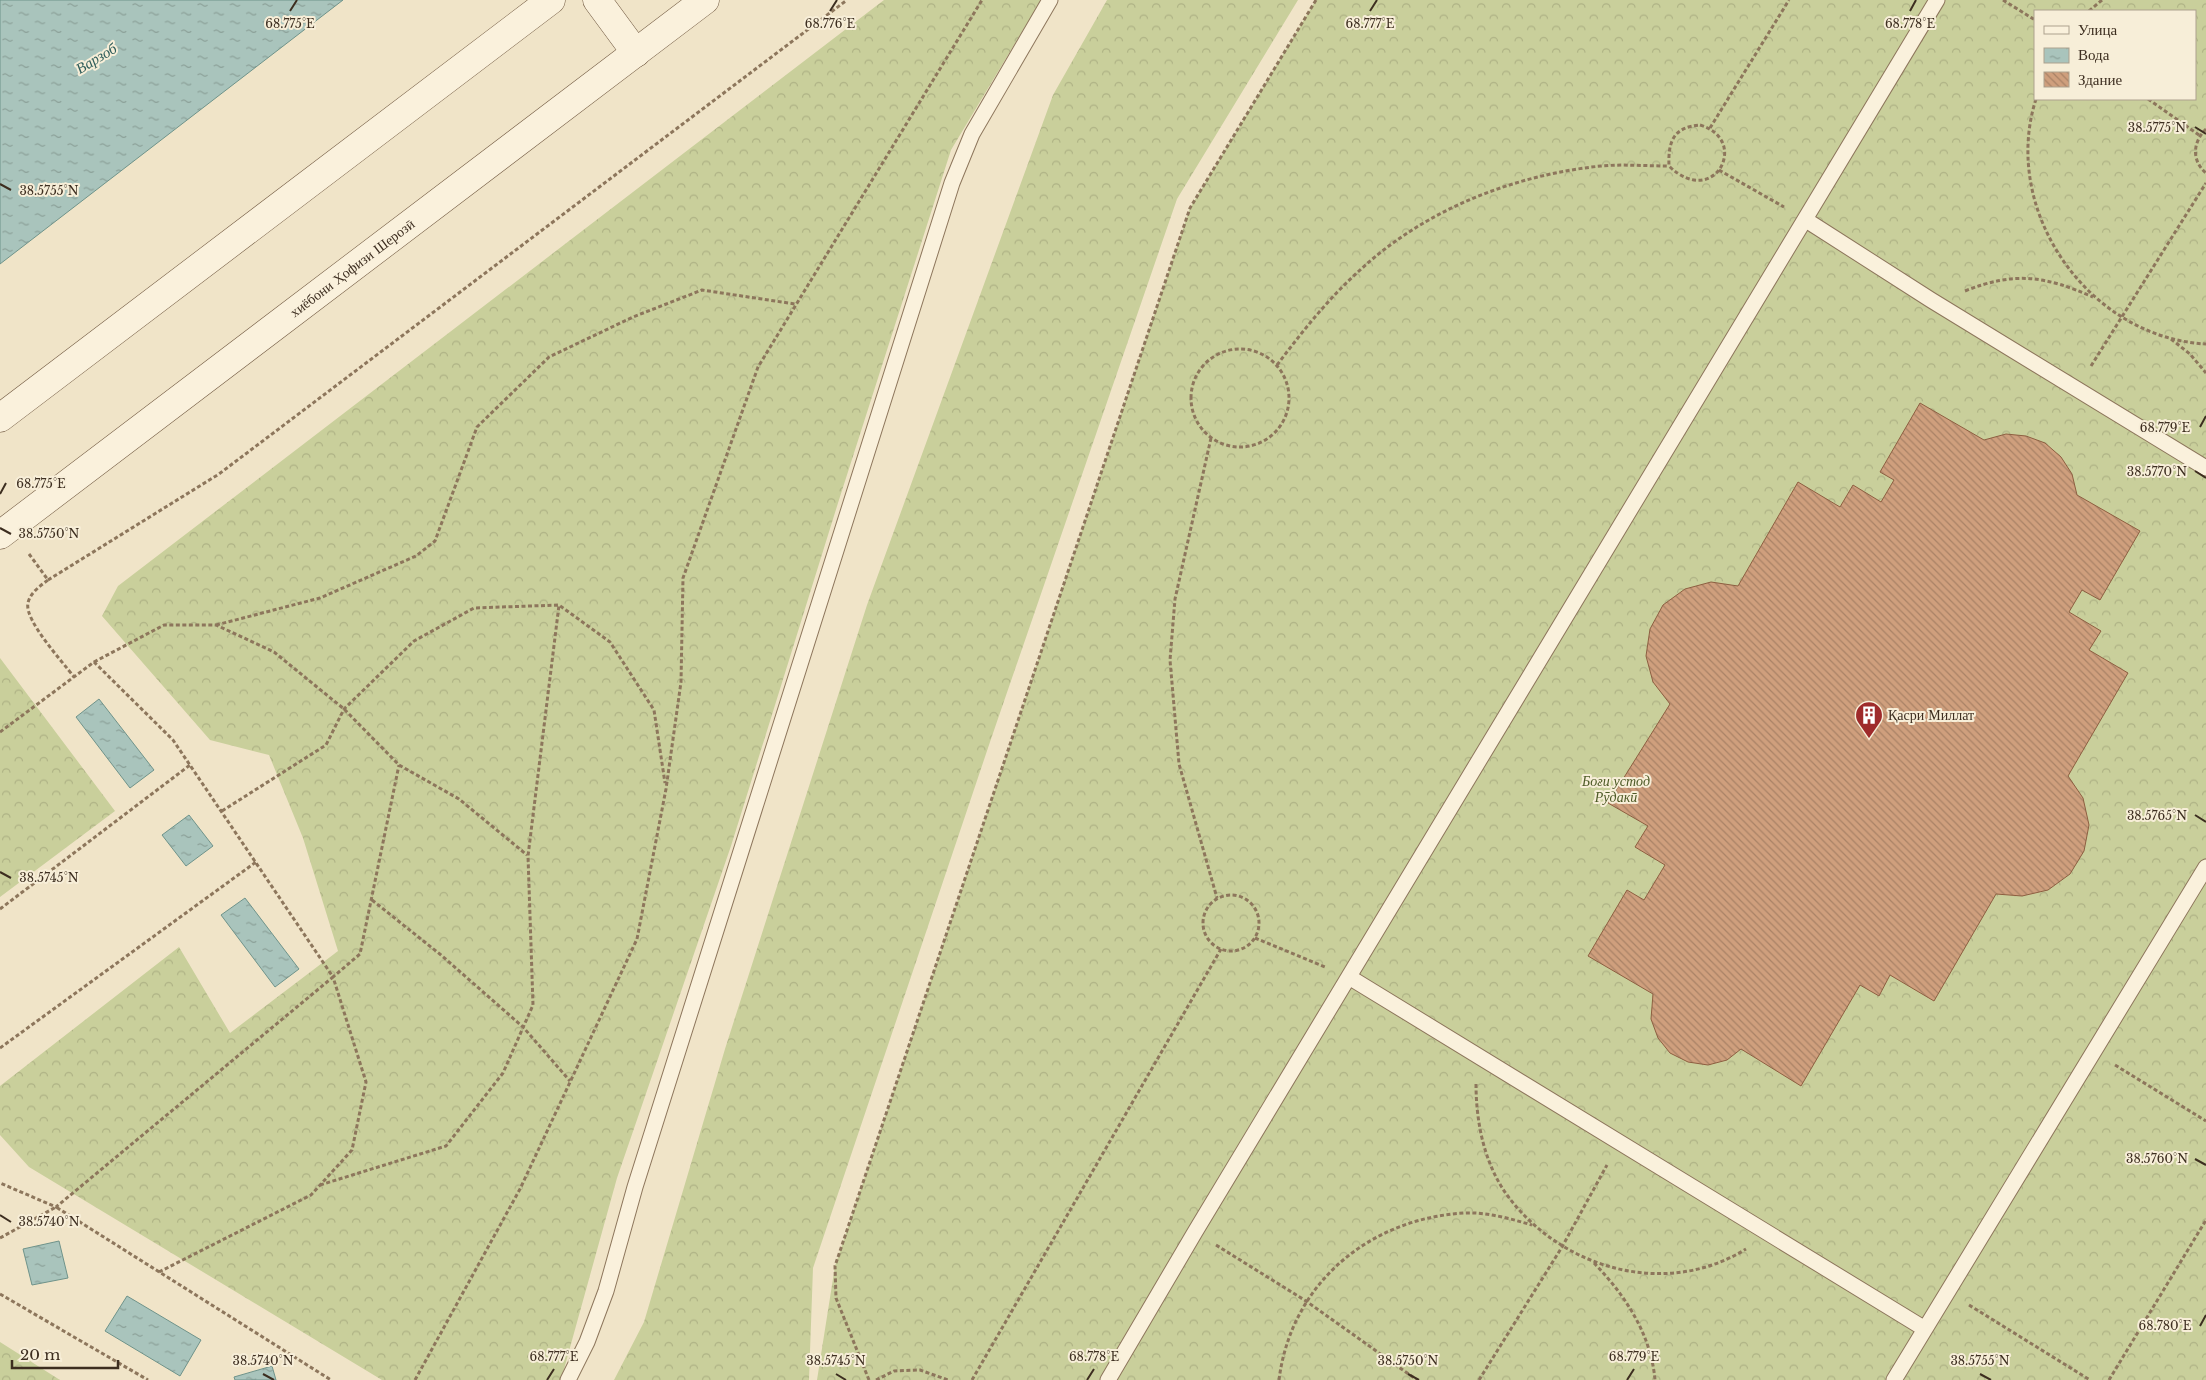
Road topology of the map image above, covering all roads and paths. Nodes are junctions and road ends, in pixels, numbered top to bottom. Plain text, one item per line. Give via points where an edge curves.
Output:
1 (551, 0) edge
2 (597, 0) edge
3 (705, 0) edge
4 (846, 0) edge
5 (982, 0) edge
6 (1050, 0) edge
7 (1316, 0) edge
8 (1789, 0) edge
9 (1937, 0) edge
10 (2003, 0) edge
11 (2102, 0) edge
12 (2090, 10) edge
13 (2034, 19) edge
14 (636, 53) junction
15 (2036, 100) edge
16 (2149, 100) edge
17 (1710, 128) junction
18 (2206, 128) edge
19 (2199, 135) junction
20 (1670, 166) junction
21 (1720, 170) junction
22 (2206, 173) edge
23 (2206, 183) edge
24 (1806, 220) junction
25 (2096, 298) junction
26 (1931, 300) junction
27 (795, 304) junction
28 (2123, 318) junction
29 (2168, 337) junction
30 (2206, 344) edge
31 (1277, 365) junction
32 (2206, 373) edge
33 (2076, 389) junction
34 (0, 418) edge
35 (1211, 438) junction
36 (2206, 468) edge
37 (5, 531) edge
38 (48, 580) junction
39 (559, 605) junction
40 (216, 625) junction
41 (94, 662) junction
42 (74, 676) junction
43 (344, 709) junction
44 (0, 732) edge
45 (190, 764) junction
46 (398, 765) junction
47 (666, 789) junction
48 (222, 811) junction
49 (528, 856) junction
50 (256, 862) junction
51 (2206, 867) edge
52 (1217, 898) junction
53 (372, 900) junction
54 (0, 909) edge
55 (1256, 938) junction
56 (1221, 949) junction
57 (333, 977) junction
58 (1349, 977) junction
59 (523, 1027) junction
60 (0, 1048) edge
61 (2093, 1052) junction
62 (1475, 1054) junction
63 (570, 1081) junction
64 (2206, 1121) edge
65 (1619, 1143) junction
66 (0, 1183) edge
67 (320, 1185) junction
68 (56, 1207) junction
69 (2206, 1220) edge
70 (1533, 1225) junction
71 (1195, 1232) junction
72 (1770, 1234) junction
73 (0, 1238) edge
74 (1562, 1246) junction
75 (1592, 1261) junction
76 (159, 1272) junction
77 (1948, 1291) junction
78 (0, 1294) edge
79 (1306, 1301) junction
80 (1925, 1329) junction
81 (148, 1380) edge
82 (331, 1380) edge
83 (415, 1380) edge
84 (568, 1380) edge
85 (869, 1380) edge
86 (876, 1380) edge
87 (948, 1380) edge
88 (972, 1380) edge
89 (1108, 1380) edge
90 (1279, 1380) edge
91 (1417, 1380) edge
92 (1479, 1380) edge
93 (1655, 1380) edge
94 (1894, 1380) edge
95 (2090, 1380) edge
96 (2109, 1380) edge

1 - 34 main road
2 - 14 main road
3 - 14 main road, хиёбони Ҳофизи Шерозӣ
4 - 38 path via 219,474
5 - 27 path
6 - 84 lane via 972,134 952,183 635,1187 606,1291 587,1342
7 - 85 path via 1190,208 835,1266 836,1298
8 - 17 path
9 - 24 lane
10 - 13 path
11 - 12 path
14 - 37 main road, хиёбони Ҳофизи Шерозӣ
15 - 25 path via 2028,136 2034,196 2043,225 2057,252 2074,277
16 - 19 path
17 - 20 path via 1688,126 1679,131 1669,150
17 - 21 path via 1724,145 1725,156
18 - 19 path
19 - 22 path via 2195,146 2196,158
20 - 21 path via 1684,178 1694,181 1705,180
20 - 31 path via 1602,166 1545,175 1472,198 1413,230 1359,270 1313,318
21 - 24 path
23 - 28 path
24 - 26 lane
24 - 58 lane
25 - 26 path via 2070,286 2014,277 1986,282
25 - 28 path
26 - 33 lane
27 - 40 path via 702,290 633,316 549,357 477,427 435,540 416,556 320,598
27 - 47 path via 758,367 683,578 681,682
28 - 29 path
28 - 33 path
29 - 30 path
29 - 32 path via 2190,354
31 - 35 path via 1287,383 1289,403 1282,423 1269,438 1250,446 1230,446
31 - 35 path via 1261,353 1240,348 1220,352 1203,364 1192,382 1191,403 1197,422
33 - 36 lane
35 - 52 path via 1175,599 1170,660 1179,764
37 - 38 path
38 - 42 path via 33,592 27,611
39 - 43 path via 474,608 414,641
39 - 47 path via 610,642 654,710
39 - 49 path
40 - 41 path via 164,625
40 - 43 path via 274,652
41 - 42 path
41 - 45 path via 173,740
42 - 44 path
43 - 46 path
43 - 48 path via 326,745
45 - 48 path
45 - 54 path
46 - 49 path via 459,799
46 - 53 path
47 - 63 path via 637,939
48 - 50 path
49 - 59 path via 534,1005
50 - 57 path
50 - 60 path
51 - 61 lane
52 - 55 path via 1237,896 1255,908 1259,917
52 - 56 path via 1209,905 1203,925 1212,944
53 - 57 path via 360,954
53 - 59 path
55 - 56 path via 1240,950
55 - 58 path
56 - 88 path
57 - 67 path via 366,1082 352,1150
57 - 68 path
58 - 62 lane
58 - 71 lane
59 - 63 path
59 - 67 path via 503,1073 446,1146
61 - 64 path
61 - 77 lane
62 - 65 lane
62 - 70 path via 1480,1132 1488,1157 1509,1198
63 - 83 path via 520,1189
65 - 72 lane
65 - 74 path
66 - 68 path
67 - 76 path via 311,1195
68 - 73 path
68 - 76 path
69 - 96 path
70 - 74 path
70 - 79 path via 1501,1216 1467,1213 1433,1216 1401,1225 1342,1259
71 - 79 path
71 - 89 lane
72 - 75 path via 1732,1258 1690,1271 1646,1274
72 - 80 lane
74 - 75 path
74 - 92 path
75 - 93 path via 1616,1285 1634,1313 1647,1344
76 - 82 path
77 - 80 lane
77 - 95 path
78 - 81 path
79 - 90 path via 1288,1337
79 - 91 path
80 - 94 lane
86 - 87 path via 894,1371 920,1370

